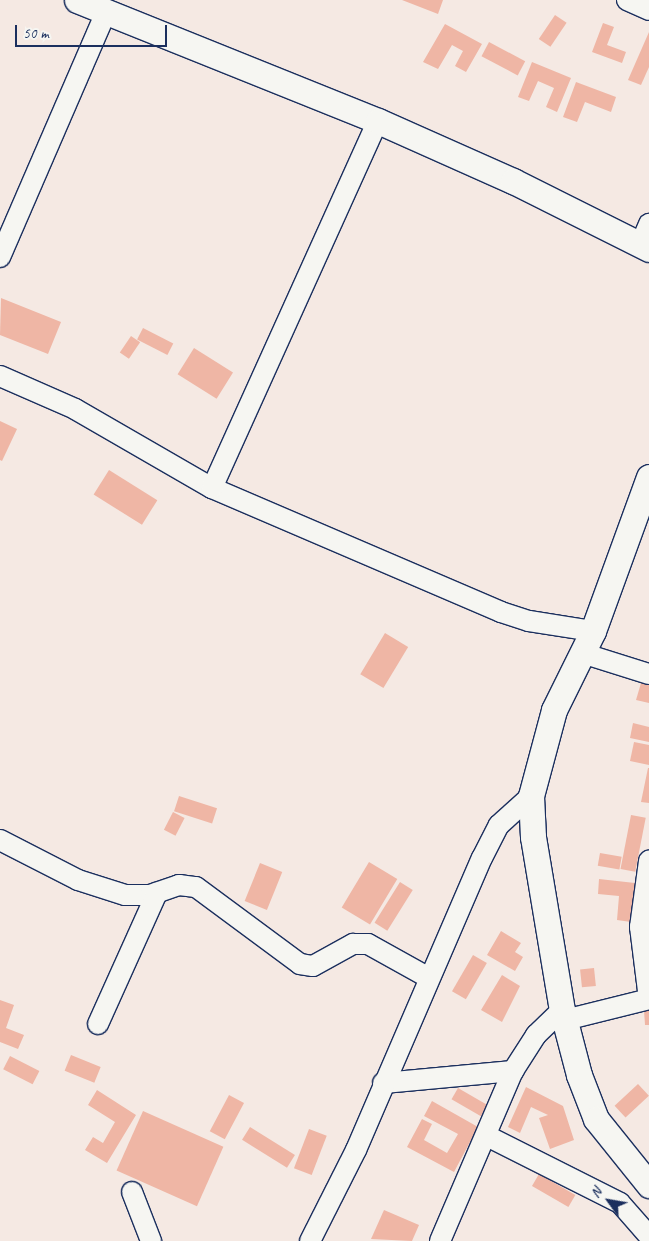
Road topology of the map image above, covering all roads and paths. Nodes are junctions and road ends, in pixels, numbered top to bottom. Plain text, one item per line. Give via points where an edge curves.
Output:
1 (78, 0) edge
2 (627, 0) edge
3 (107, 10) junction
4 (649, 10) edge
5 (378, 121) junction
6 (646, 239) edge
7 (0, 257) edge
8 (0, 376) edge
9 (649, 477) edge
10 (212, 488) junction
11 (588, 642) junction
12 (649, 674) edge
13 (531, 796) junction
14 (0, 840) edge
15 (649, 861) edge
16 (157, 893) junction
17 (429, 978) junction
18 (649, 999) edge
19 (564, 1015) junction
20 (98, 1024) dead end
21 (513, 1071) junction
22 (383, 1083) junction
23 (487, 1136) junction
24 (649, 1185) edge
25 (132, 1192) dead end
26 (649, 1236) edge
27 (151, 1241) edge
28 (310, 1241) edge
29 (440, 1241) edge

1 - 3 street
2 - 4 street
3 - 5 street
3 - 7 street
5 - 6 street
5 - 10 street
8 - 10 street via 74,409
9 - 11 street
10 - 11 street via 501,612
11 - 12 street
11 - 13 street via 554,710
13 - 17 street via 499,825
13 - 19 street via 532,837
14 - 16 street via 97,888 125,895
15 - 18 street via 640,927
16 - 17 street via 179,885 196,887 300,964 313,966 353,944 368,944
16 - 20 street
17 - 22 street
18 - 19 street
19 - 21 street via 536,1035
19 - 24 street via 579,1075 596,1119
21 - 22 street
21 - 23 street
22 - 28 street
23 - 26 street via 620,1203
23 - 29 street via 454,1201
25 - 27 street

